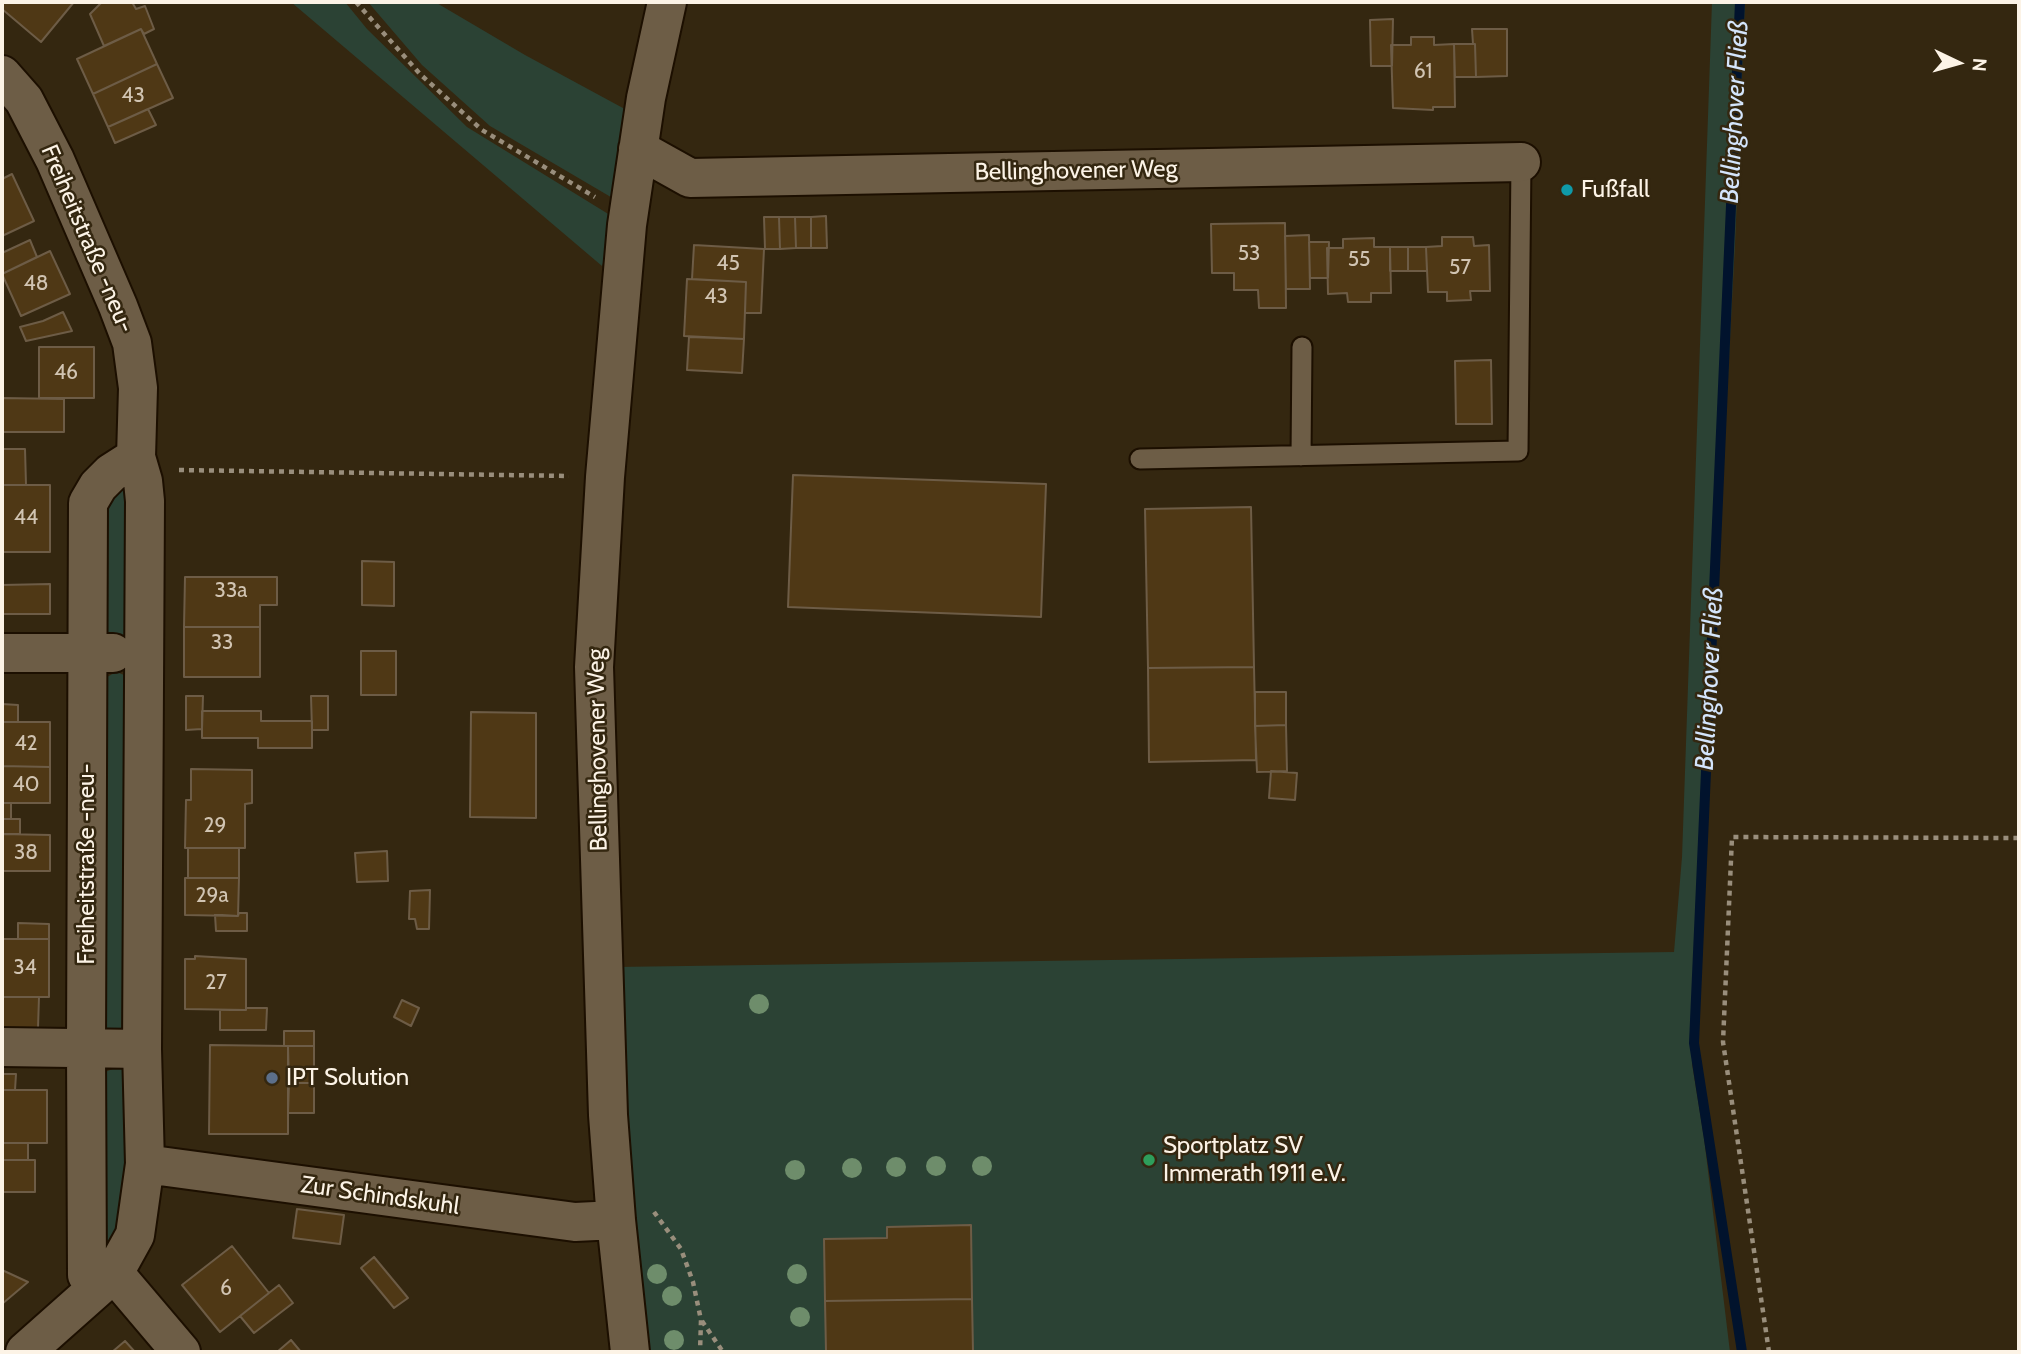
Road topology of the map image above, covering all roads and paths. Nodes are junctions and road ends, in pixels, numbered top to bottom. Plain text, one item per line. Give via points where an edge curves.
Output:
1 (356, 2) edge
2 (667, 2) edge
3 (2, 75) edge
4 (638, 149) junction
5 (1521, 162) joint
6 (627, 225) junction
7 (1302, 347) dead end
8 (1301, 456) junction
9 (136, 457) junction
10 (1140, 459) dead end
11 (605, 477) junction
12 (2, 653) edge
13 (88, 653) junction
14 (143, 653) junction
15 (2019, 838) edge
16 (2, 1047) edge
17 (86, 1049) junction
18 (142, 1049) junction
19 (145, 1164) junction
20 (653, 1211) dead end
21 (616, 1220) junction
22 (106, 1280) junction
23 (701, 1320) junction
24 (25, 1352) edge
25 (181, 1352) edge
26 (630, 1352) edge
27 (700, 1352) edge
28 (723, 1352) edge
29 (1769, 1352) edge

1 - 6 path via 419,74 482,130 594,196
2 - 4 street, Bellinghovener Weg
3 - 9 street, Freiheitstraße -neu- via 24,100 55,160 132,343 138,388
4 - 5 street, Bellinghovener Weg via 690,178
4 - 6 street, Bellinghovener Weg
5 - 8 lane via 1518,451
6 - 11 street, Bellinghovener Weg
7 - 8 lane
8 - 10 lane
9 - 11 path via 171,470
9 - 13 street, Freiheitstraße -neu- via 111,473 88,503
9 - 14 street, Freiheitstraße -neu- via 145,501
11 - 21 street, Bellinghovener Weg via 594,667 608,1115
12 - 13 street
13 - 14 street
13 - 17 street, Freiheitstraße -neu-
14 - 18 street, Freiheitstraße -neu-
15 - 29 path via 1732,837 1723,1042
16 - 17 street
17 - 18 street
17 - 22 street, Freiheitstraße -neu- via 87,1275
18 - 19 street, Freiheitstraße -neu-
19 - 21 street, Zur Schindskuhl via 575,1222
19 - 22 street, Freiheitstraße -neu- via 135,1235
20 - 23 path via 681,1249
21 - 26 street, Bellinghovener Weg
22 - 24 street, Freiheitstraße -neu-
22 - 25 street
23 - 27 path
23 - 28 path

